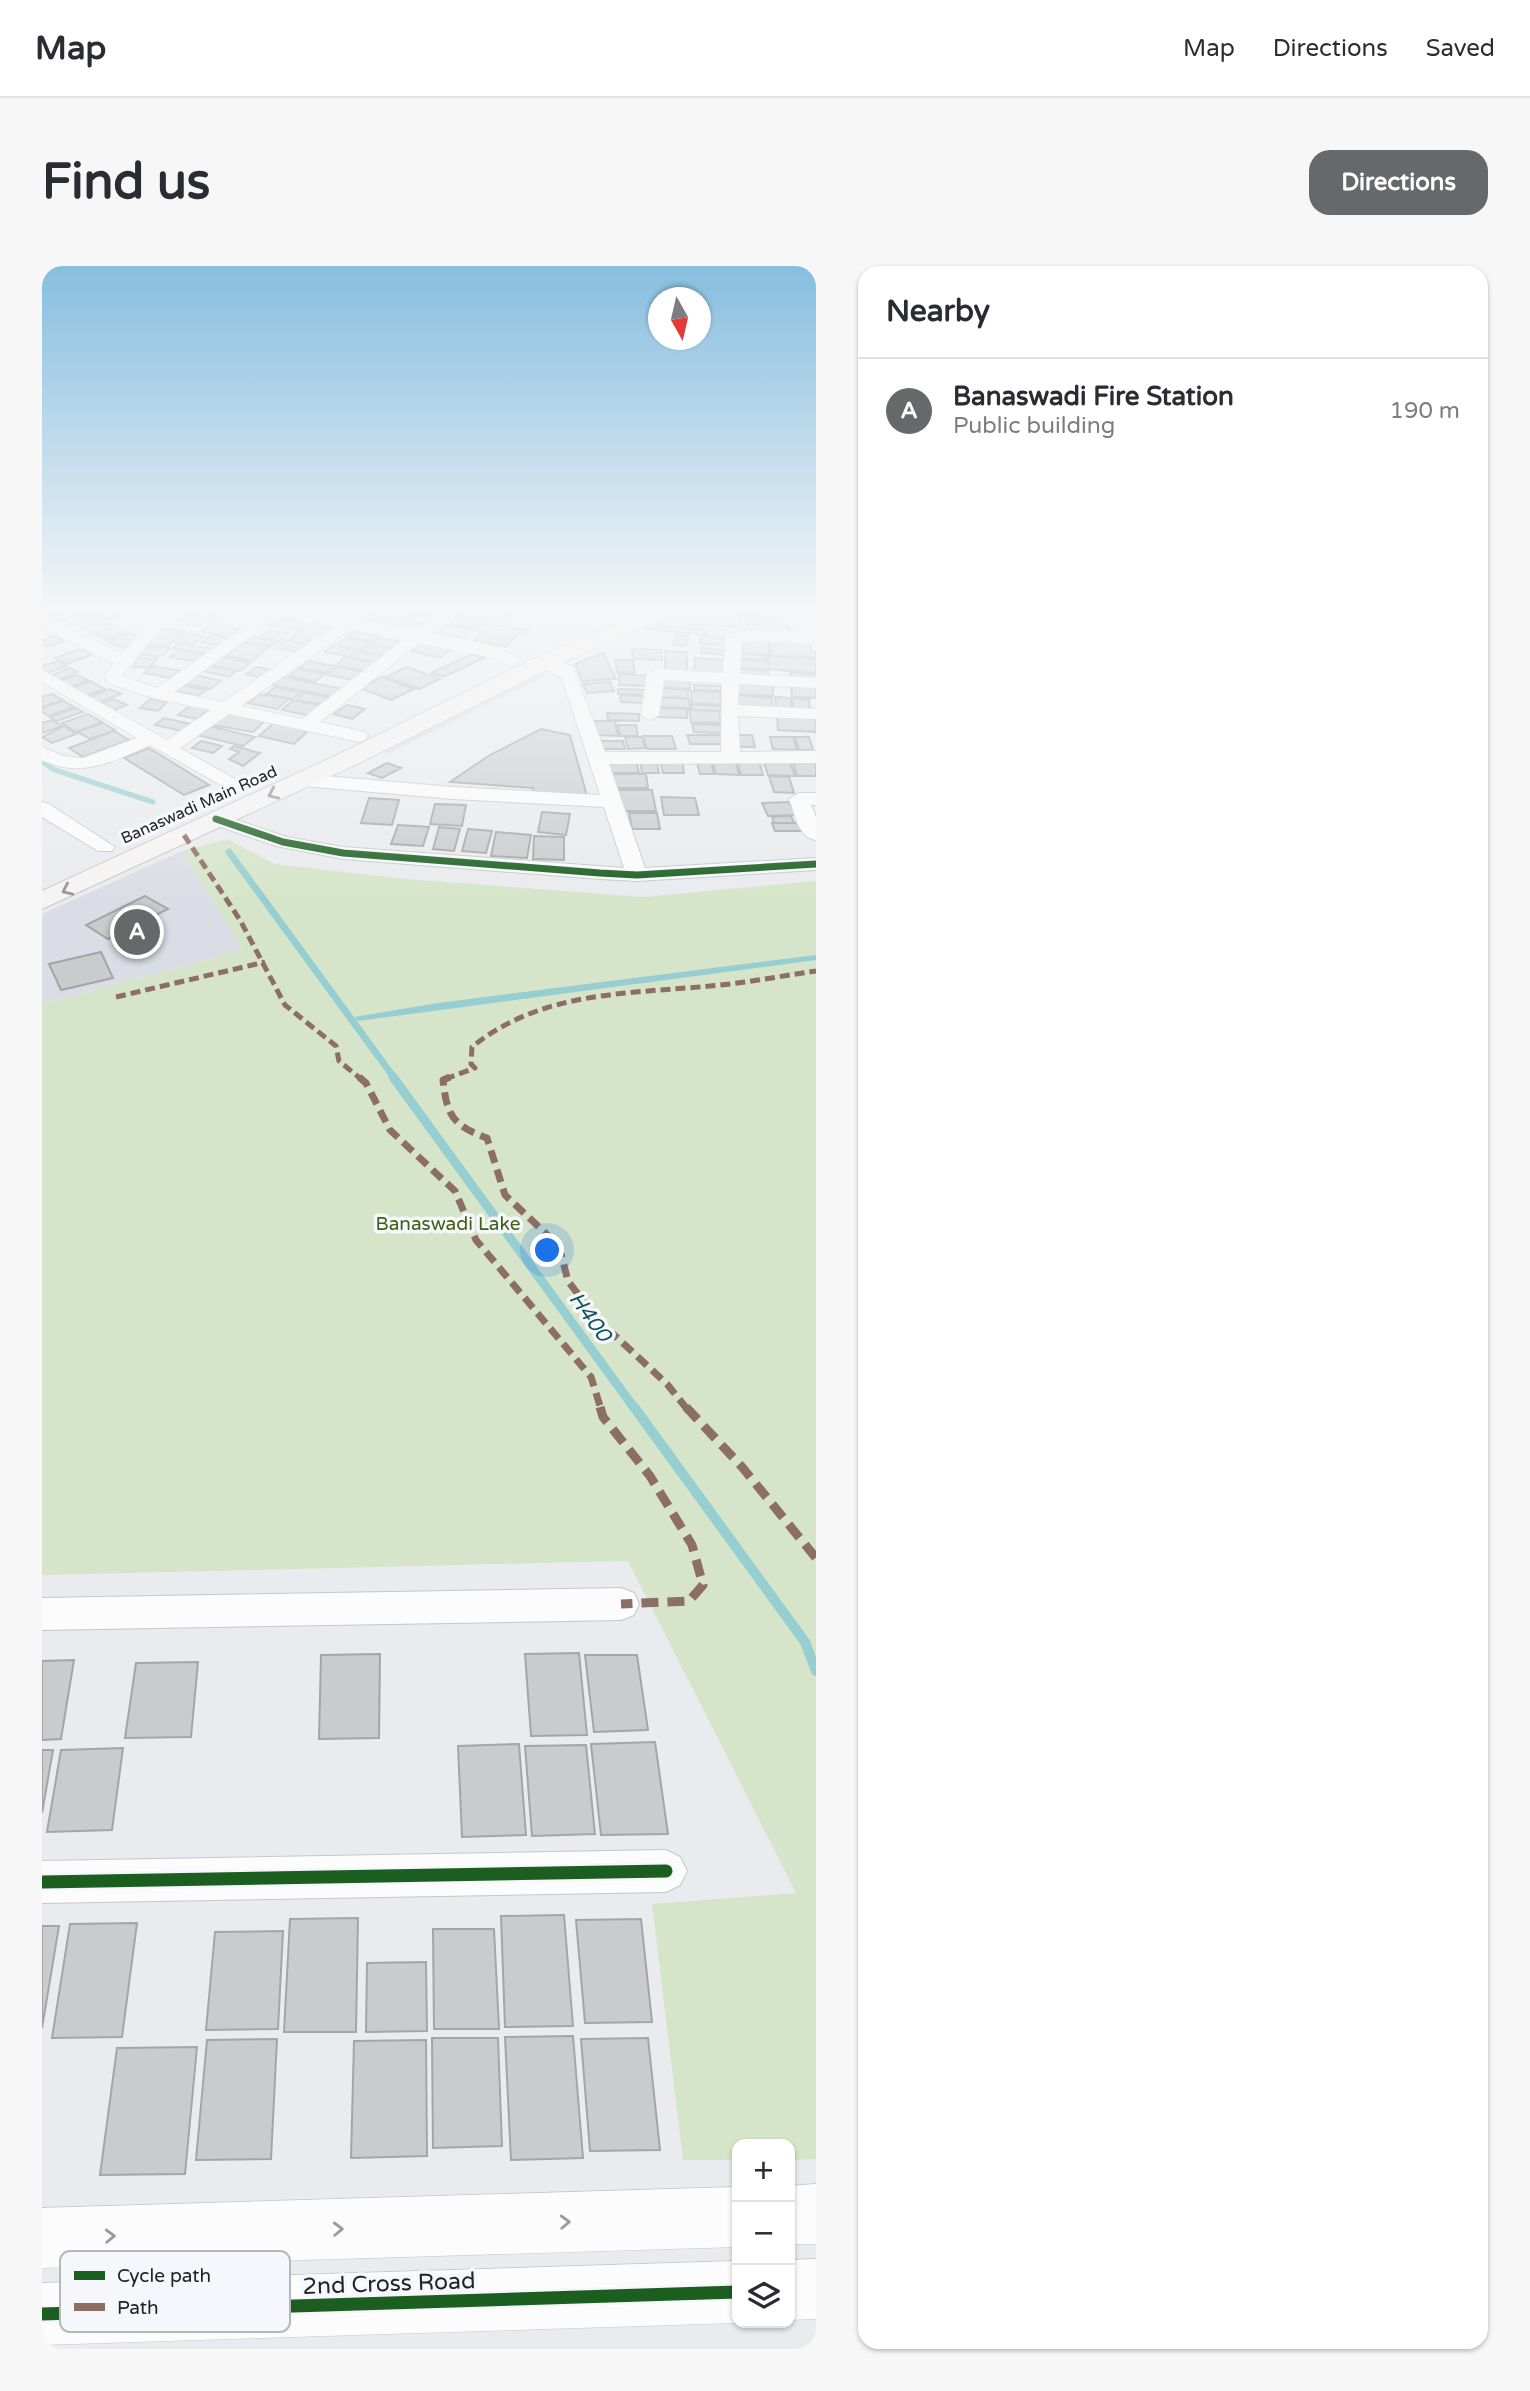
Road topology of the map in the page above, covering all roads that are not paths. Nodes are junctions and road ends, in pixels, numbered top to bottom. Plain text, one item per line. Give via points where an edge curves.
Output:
1 (95, 707) edge
2 (227, 707) joint
3 (329, 707) edge
4 (417, 707) edge
5 (453, 707) edge
6 (579, 707) edge
7 (651, 707) edge
8 (729, 710) joint
9 (816, 714) edge
10 (650, 715) dead end
11 (307, 724) junction
12 (359, 736) junction
13 (149, 739) junction
14 (169, 747) junction
15 (42, 753) edge
16 (730, 757) junction
17 (816, 757) edge
18 (596, 758) junction
19 (304, 780) junction
20 (235, 787) junction
21 (816, 799) edge
22 (610, 801) junction
23 (42, 808) edge
24 (216, 819) junction
25 (816, 834) edge
26 (105, 847) junction
27 (816, 864) edge
28 (42, 875) edge
29 (637, 875) junction
30 (42, 901) edge
31 (621, 1604) dead end
32 (42, 1614) edge
33 (666, 1871) dead end
34 (42, 1882) edge
35 (816, 2214) edge
36 (795, 2215) edge
37 (732, 2217) edge
38 (42, 2238) edge
39 (816, 2289) edge
40 (795, 2290) edge
41 (732, 2291) edge
42 (290, 2306) edge
43 (60, 2313) edge
44 (42, 2314) edge

1 - 13 street
2 - 11 street
2 - 14 street
3 - 11 street
4 - 12 main road, Banaswadi Main Road
5 - 19 main road, Banaswadi Main Road
6 - 18 street
7 - 10 street
8 - 9 street
8 - 16 street
11 - 12 street
12 - 20 main road, Banaswadi Main Road
13 - 14 street
13 - 15 street via 82,766 59,764
14 - 20 street
16 - 17 street
16 - 18 street
18 - 22 street
19 - 22 street
19 -> 24 main road, Banaswadi Main Road
20 - 26 main road, Banaswadi Main Road
21 - 25 street via 799,799
22 - 29 street
23 - 26 street
24 - 29 street via 283,842 343,853
24 -> 30 main road, Banaswadi Main Road
26 - 28 main road, Banaswadi Main Road
27 - 29 street
31 - 32 street
33 - 34 street
35 - 36 street
38 -> 37 street
39 - 40 street
41 - 42 street, 2nd Cross Road
43 - 44 street, 2nd Cross Road

